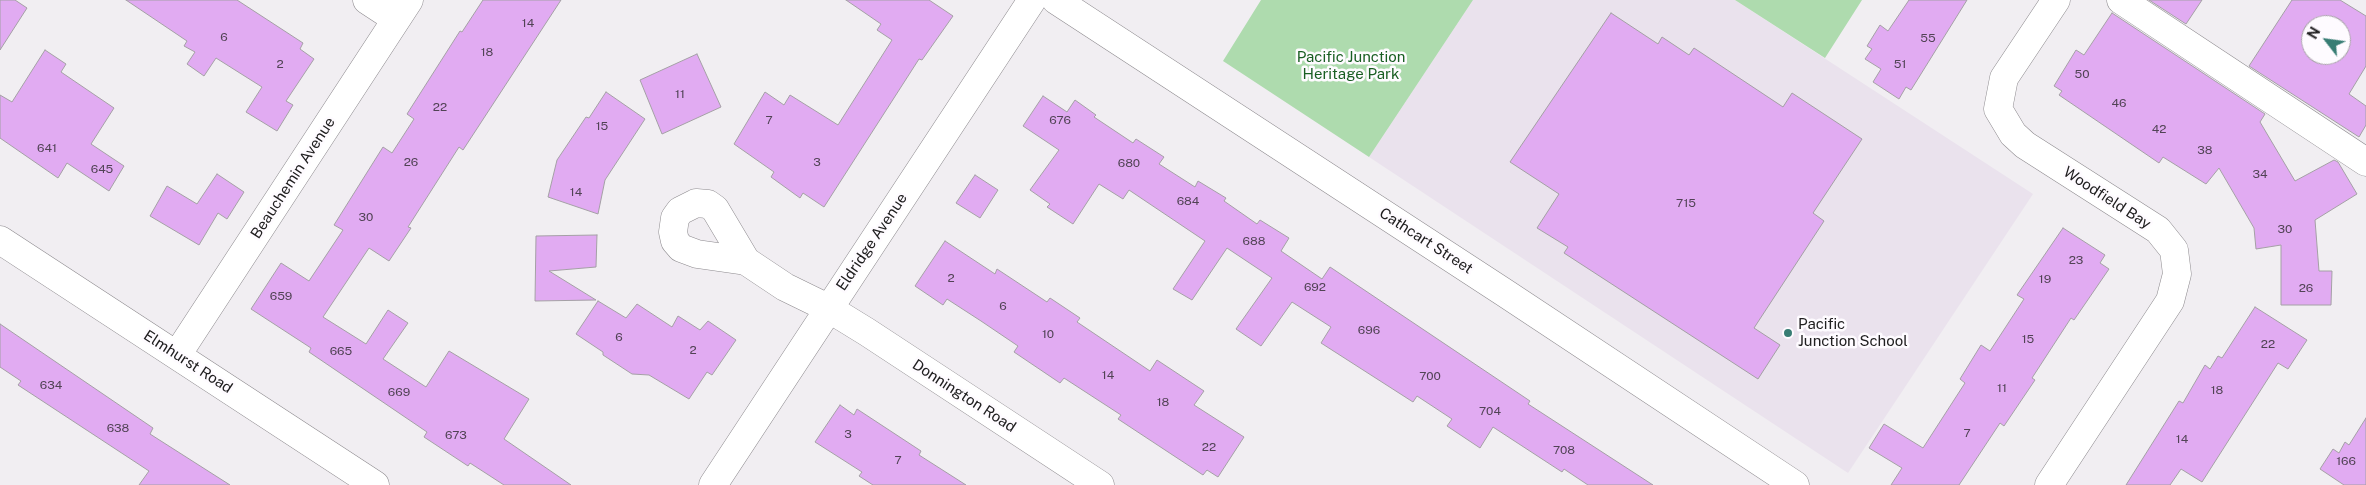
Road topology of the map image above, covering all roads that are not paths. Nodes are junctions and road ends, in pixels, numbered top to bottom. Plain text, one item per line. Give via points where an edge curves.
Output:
1 (367, 0) edge
2 (1032, 0) edge
3 (1056, 0) edge
4 (2056, 0) edge
5 (2121, 0) edge
6 (402, 10) edge
7 (2366, 162) edge
8 (0, 240) edge
9 (746, 261) dead end
10 (828, 308) junction
11 (178, 355) junction
12 (375, 485) edge
13 (713, 485) edge
14 (1100, 485) edge
15 (1795, 485) edge
16 (2049, 485) edge

1 - 6 street
2 - 10 street, Eldridge Avenue
3 - 15 street, Cathcart Street
4 - 16 street, Woodfield Bay via 2004,78 1998,109 2013,134 2025,145 2158,230 2174,250 2177,274 2170,302
5 - 7 street
6 - 11 street, Beauchemin Avenue
8 - 11 street, Elmhurst Road
9 - 10 street, Donnington Road via 785,287
10 - 13 street, Eldridge Avenue
10 - 14 street, Donnington Road
11 - 12 street, Elmhurst Road

